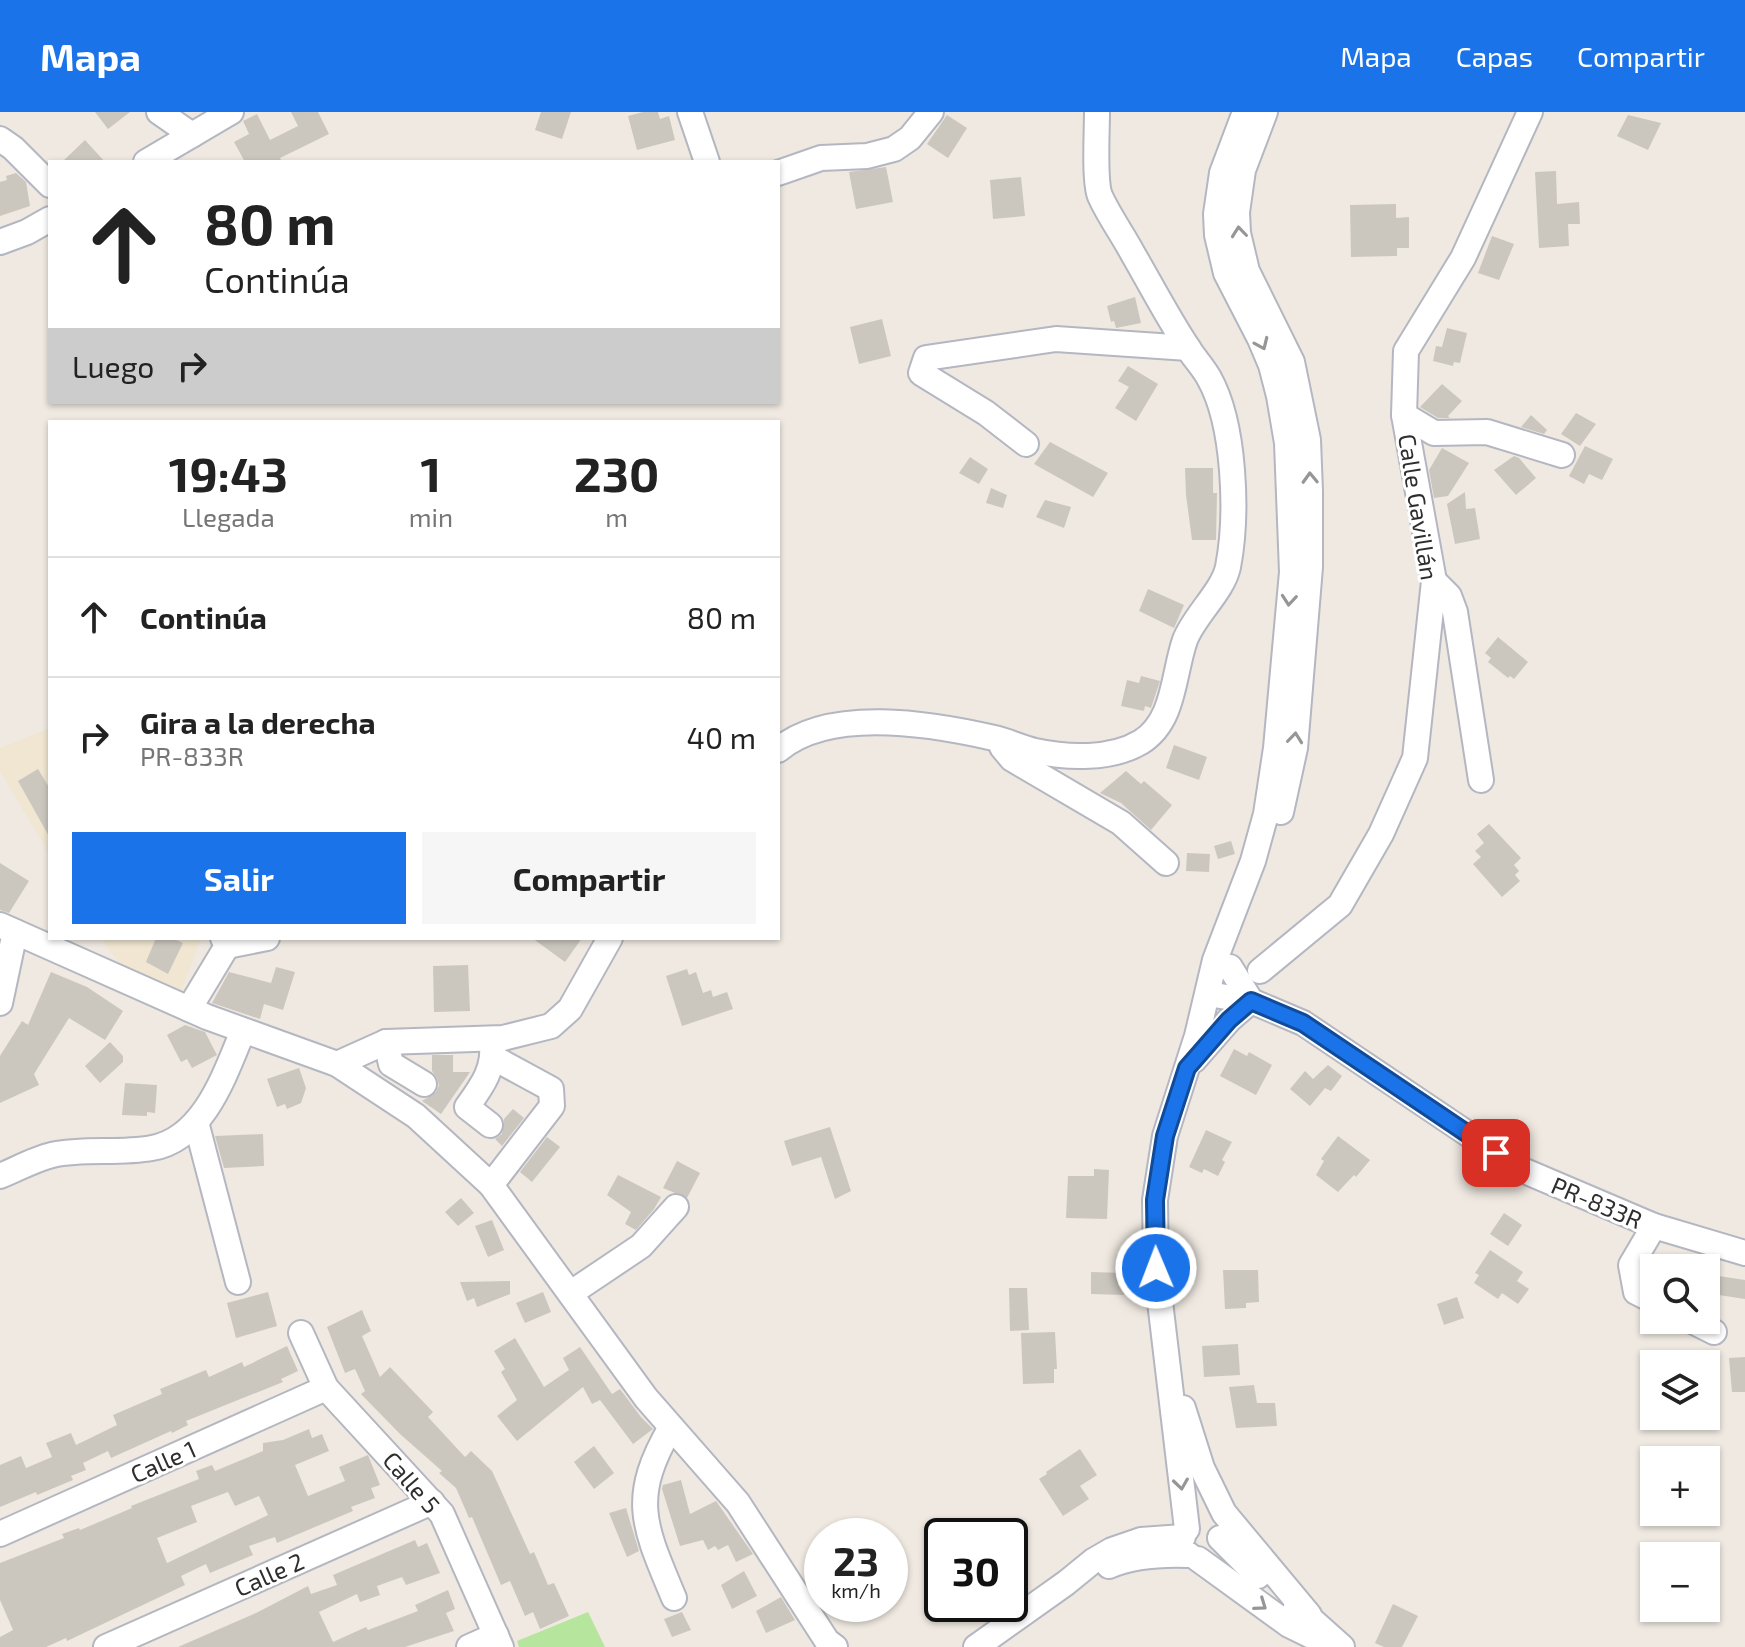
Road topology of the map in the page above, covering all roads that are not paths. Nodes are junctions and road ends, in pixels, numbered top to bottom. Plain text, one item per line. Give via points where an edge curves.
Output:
1 (159, 112) edge
2 (231, 112) edge
3 (690, 112) edge
4 (931, 112) edge
5 (1097, 112) edge
6 (1245, 112) edge
7 (1265, 112) edge
8 (1530, 112) edge
9 (192, 135) junction
10 (0, 139) edge
11 (149, 160) edge
12 (706, 160) edge
13 (780, 172) edge
14 (48, 183) edge
15 (48, 220) edge
16 (0, 242) edge
17 (1188, 348) junction
18 (1404, 415) junction
19 (1026, 444) dead end
20 (1562, 455) dead end
21 (1434, 581) junction
22 (996, 738) junction
23 (780, 748) edge
24 (1481, 780) dead end
25 (1166, 863) dead end
26 (7, 928) edge
27 (246, 940) edge
28 (609, 940) edge
29 (225, 942) edge
30 (1230, 967) junction
31 (1260, 971) dead end
32 (1208, 994) junction
33 (1251, 1001) junction
34 (0, 1003) edge
35 (189, 1009) junction
36 (243, 1031) junction
37 (386, 1042) junction
38 (493, 1049) junction
39 (337, 1064) junction
40 (1187, 1068) junction
41 (424, 1084) dead end
42 (196, 1122) junction
43 (490, 1125) dead end
44 (0, 1176) edge
45 (491, 1185) junction
46 (676, 1207) dead end
47 (1654, 1226) junction
48 (1745, 1253) edge
49 (238, 1282) dead end
50 (571, 1293) junction
51 (1640, 1294) edge
52 (301, 1333) dead end
53 (1172, 1384) junction
54 (326, 1388) junction
55 (671, 1427) junction
56 (1195, 1448) junction
57 (432, 1502) junction
58 (0, 1534) edge
59 (1218, 1534) junction
60 (1189, 1545) junction
61 (674, 1598) dead end
62 (1309, 1615) junction
63 (498, 1641) edge
64 (106, 1647) edge
65 (469, 1647) edge
66 (835, 1647) edge
67 (976, 1647) edge
68 (1335, 1647) edge
69 (1342, 1647) edge

1 - 9 street
2 - 9 street
3 - 12 street
4 - 13 street via 894,149 821,158
5 - 17 street via 1099,193
6 -> 32 street via 1222,173 1217,235 1226,273 1260,339 1279,396 1288,456 1292,572 1266,814
30 -> 7 street via 1269,860 1295,748 1310,567 1308,440 1300,394 1292,362 1247,271 1238,233 1243,170
8 - 18 street, Calle Gavillán via 1463,258 1406,351
9 - 11 street
10 - 14 street
15 - 16 street
17 - 19 street via 1056,339 926,358 921,373
17 - 22 street via 1209,378 1225,417 1233,518 1227,570 1186,638 1162,721 1137,744 1071,757
18 - 20 street via 1434,433 1487,432
18 - 21 street, Calle Gavillán
21 - 24 street via 1449,596 1455,612
21 - 31 street, Calle Gavillán via 1415,758 1381,834 1340,905
22 - 23 street via 894,721 832,726
22 - 25 street via 1012,759 1121,823
26 - 34 street
26 - 35 street
27 - 29 street
28 - 38 street via 570,1009 551,1026
29 - 35 street
30 - 32 street
30 - 33 street
32 - 33 street, PR-833R / PR-833R
32 - 40 street
33 - 40 street
33 - 47 street, PR-833R / PR-833R via 1303,1023 1520,1169
35 - 36 street
36 - 39 street
36 - 42 street via 225,1075
37 - 38 street
37 - 39 street
37 - 41 street via 391,1064
38 - 43 street via 487,1078 467,1107
38 - 45 street via 551,1089 552,1106
39 - 45 street via 416,1116
40 - 53 street via 1165,1136 1155,1200 1156,1268
42 - 44 street via 174,1142 52,1155
42 - 49 street
45 - 50 street
46 - 50 street via 641,1246
47 - 48 street, PR-833R / PR-833R
47 - 51 street via 1631,1265
50 - 55 street
52 - 54 street, Calle 5
53 - 56 street
53 -> 60 street
54 - 57 street, Calle 5
54 - 58 street, Calle 1
55 - 61 street via 647,1481 643,1512
55 - 66 street via 738,1503
56 - 59 street
56 - 62 street via 1224,1513
57 - 63 street, Calle 5 via 447,1524
57 - 64 street, Calle 2
59 - 60 street via 1212,1556
59 - 62 street via 1270,1587
60 - 67 street via 1141,1540 1122,1545
60 -> 68 street via 1289,1625
62 - 69 street
63 - 65 street

